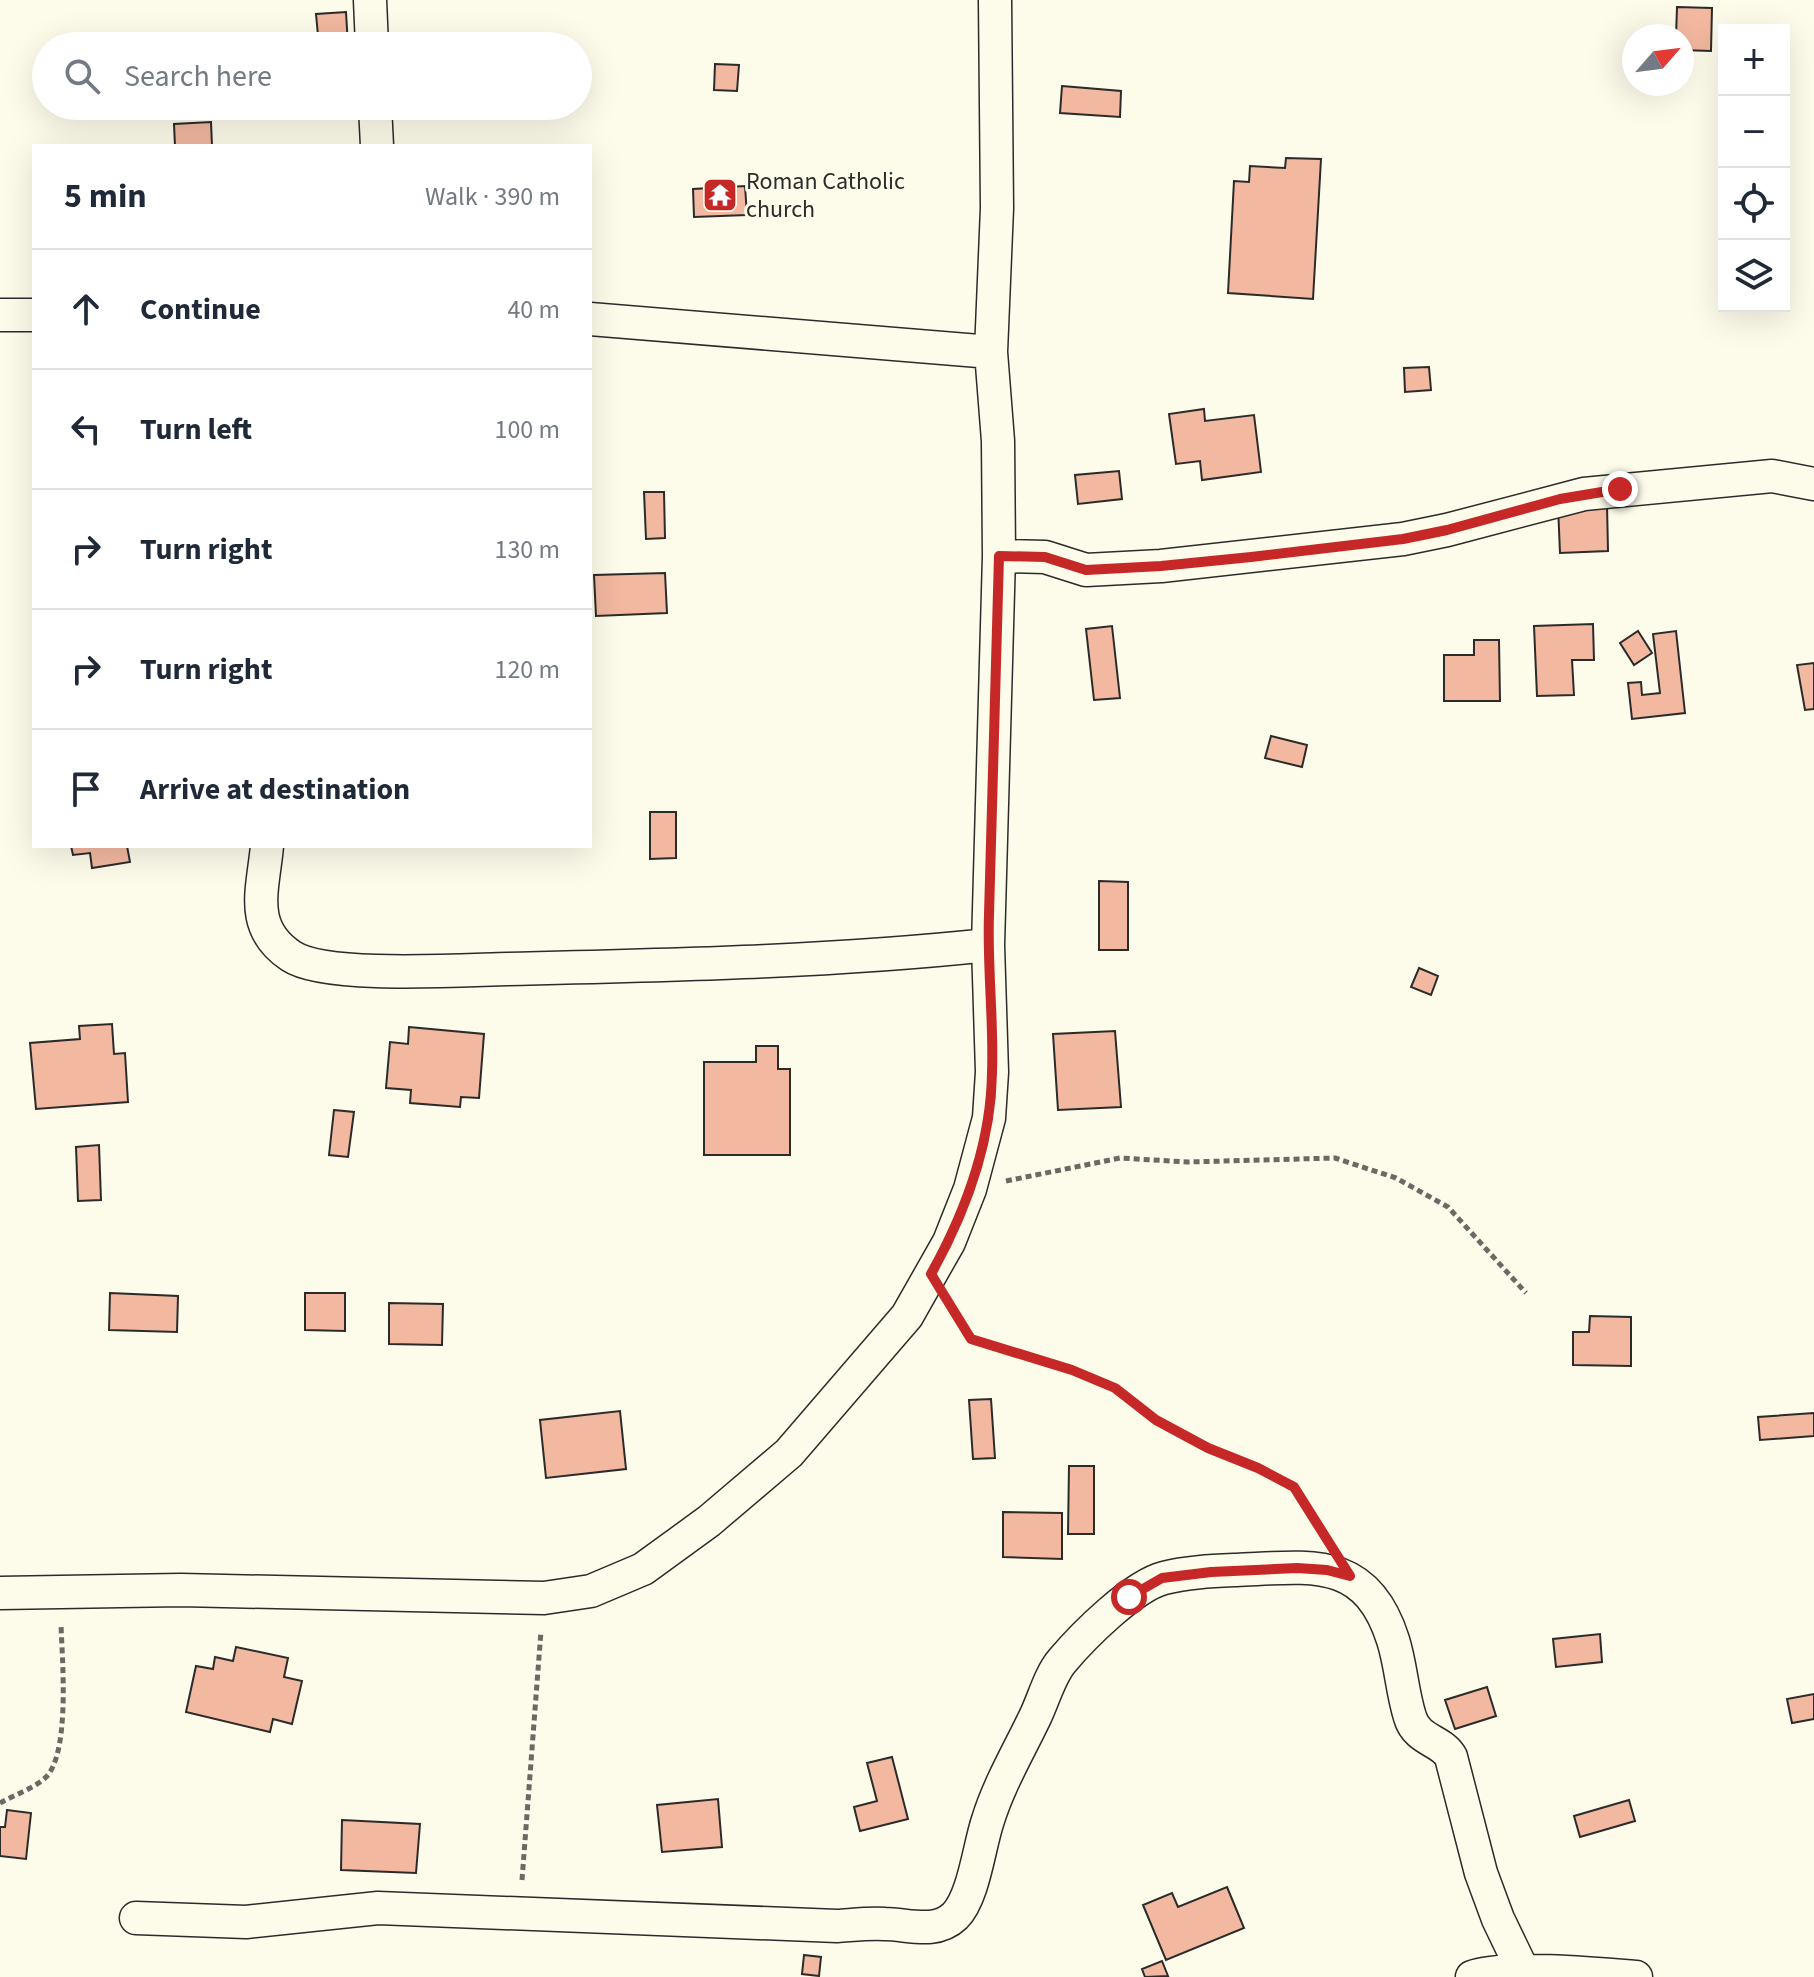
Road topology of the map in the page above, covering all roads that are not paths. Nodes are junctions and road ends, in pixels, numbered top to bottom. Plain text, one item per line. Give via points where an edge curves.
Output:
1 (370, 0) edge
2 (995, 0) edge
3 (371, 32) edge
4 (376, 120) edge
5 (377, 144) edge
6 (0, 315) edge
7 (32, 315) edge
8 (592, 319) edge
9 (991, 352) junction
10 (1814, 484) edge
11 (999, 556) junction
12 (267, 848) edge
13 (988, 945) junction
14 (0, 1593) edge
15 (136, 1918) dead end
16 (1524, 1973) junction
17 (1472, 1977) edge
18 (1636, 1977) edge

1 - 3 street
2 - 9 street via 997,208
4 - 5 street
6 - 7 street
8 - 9 street
9 - 11 street
10 - 11 street via 1772,476 1584,494 1403,539 1161,566 1086,570 1045,557
11 - 13 street
12 - 13 street via 262,921 293,957 329,969 777,962
13 - 14 street via 989,1118 949,1242 907,1316 789,1453 643,1569 591,1591 544,1598 181,1590
15 - 16 street via 246,1922 378,1908 916,1929 944,1923 966,1897 988,1817 1060,1663 1098,1624 1162,1578 1297,1568 1350,1576 1379,1602 1413,1724 1426,1740 1448,1750 1481,1873
16 - 17 street
16 - 18 street

